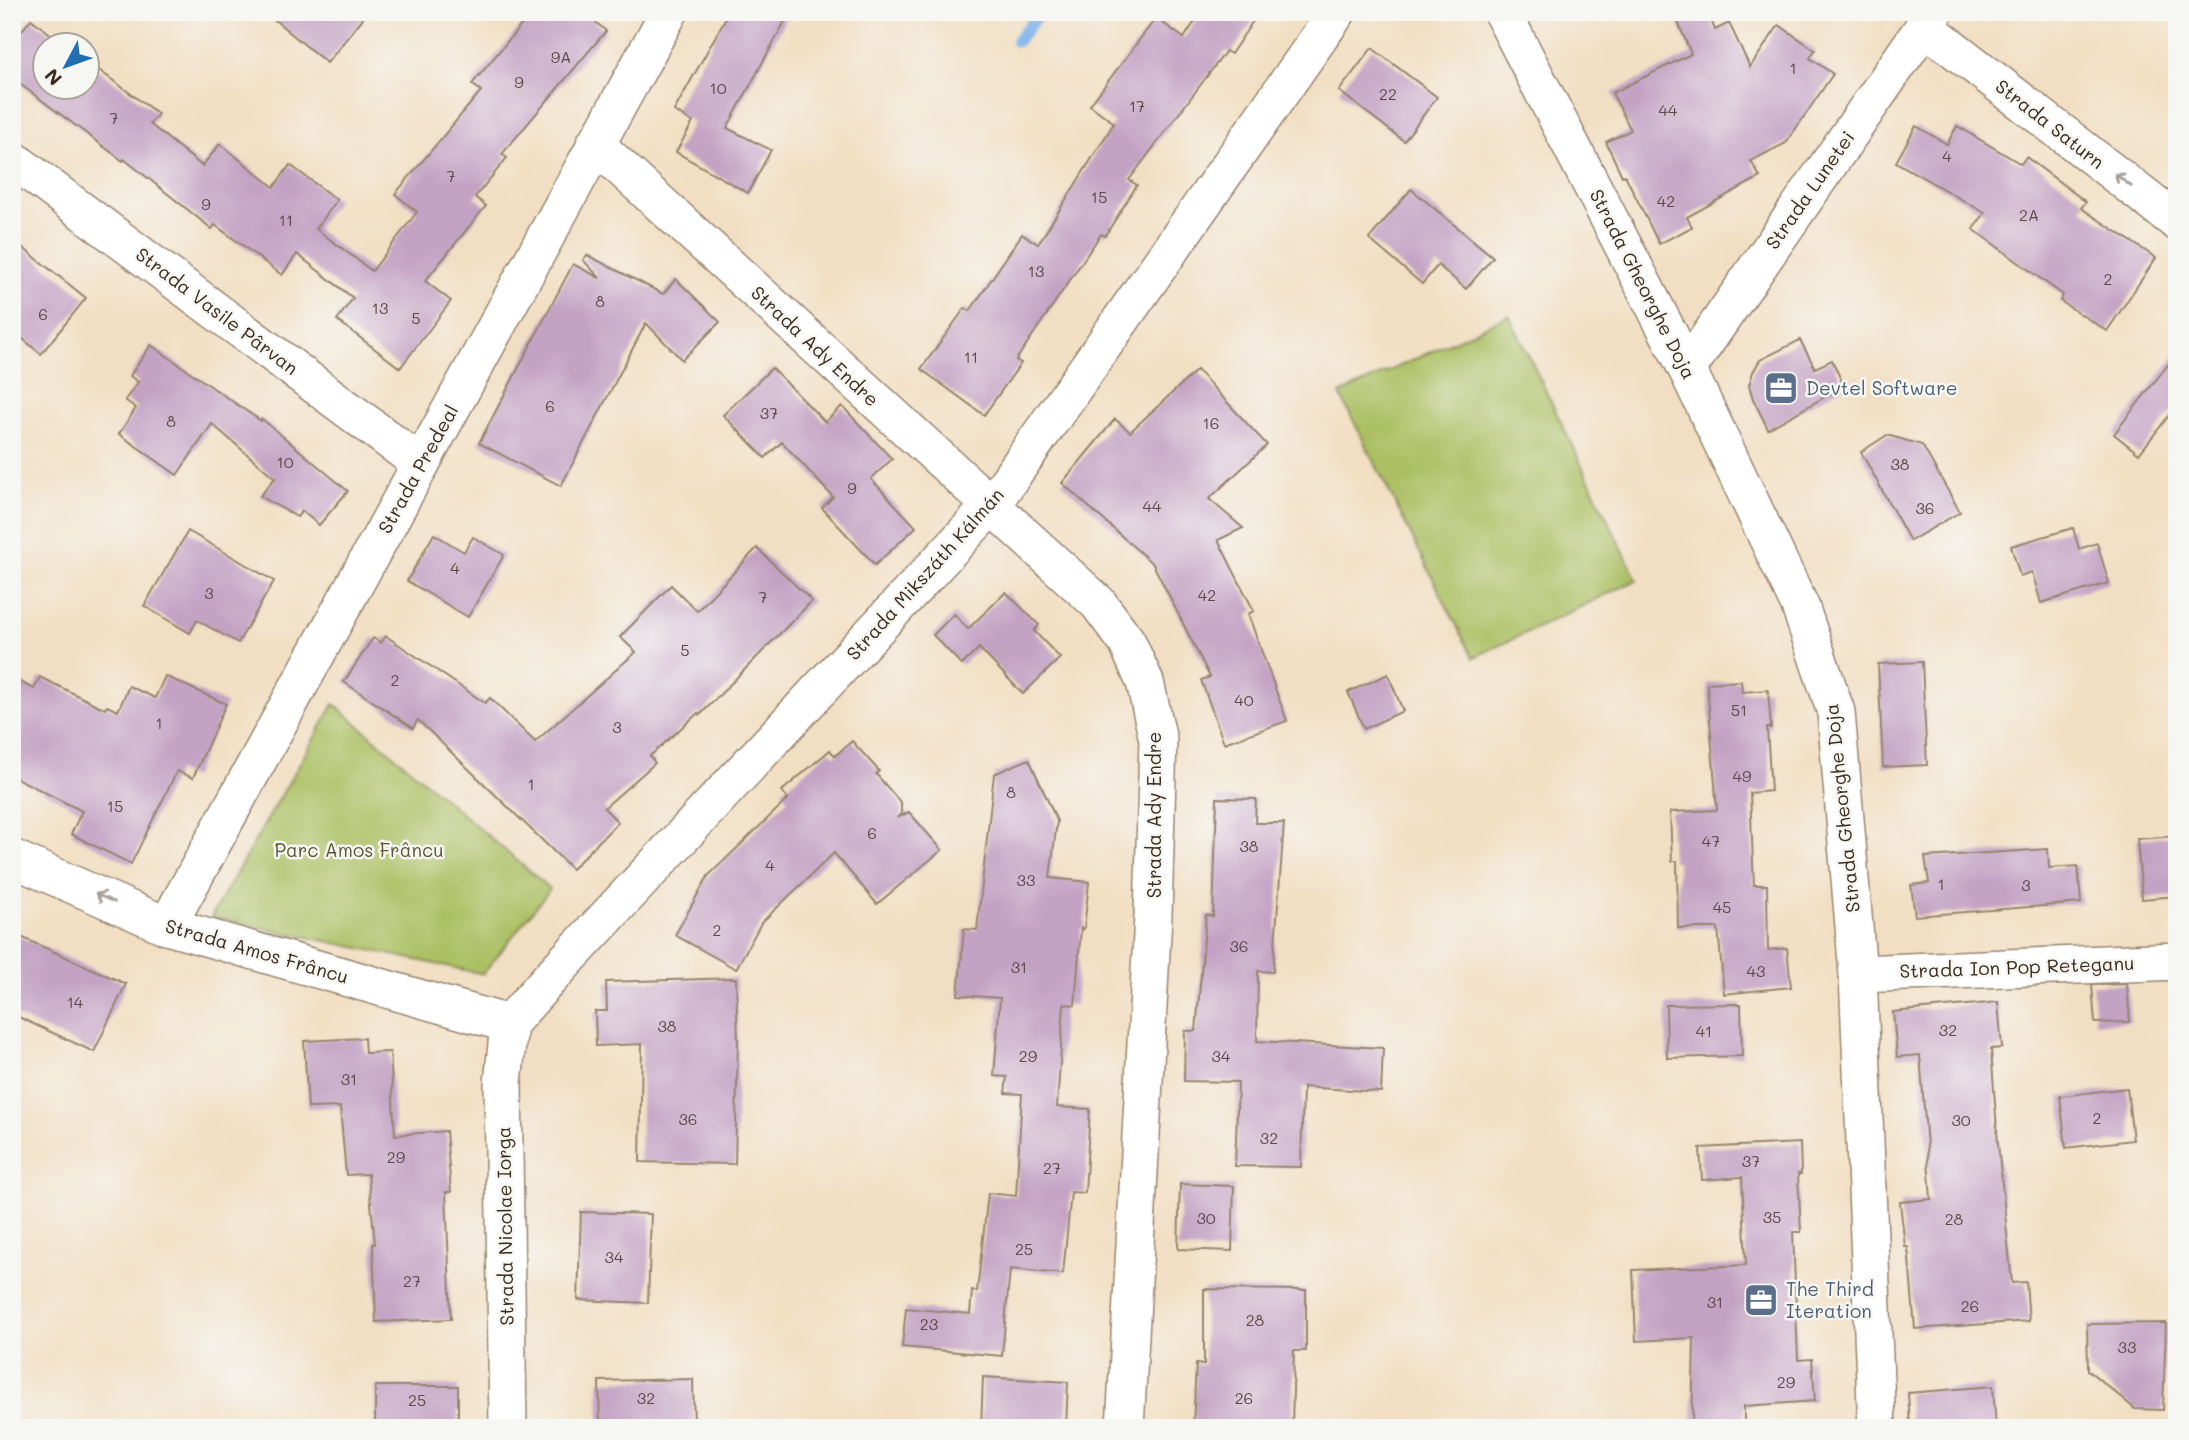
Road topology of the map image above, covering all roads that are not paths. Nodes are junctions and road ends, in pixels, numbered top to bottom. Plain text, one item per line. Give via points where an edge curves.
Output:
1 (669, 12) edge
2 (1337, 12) edge
3 (1502, 12) edge
4 (1929, 19) edge
5 (595, 144) junction
6 (12, 159) edge
7 (2177, 222) edge
8 (1688, 369) junction
9 (421, 464) junction
10 (990, 507) junction
11 (12, 858) edge
12 (167, 926) junction
13 (2177, 961) edge
14 (1858, 974) junction
15 (509, 1024) junction
16 (508, 1428) edge
17 (1125, 1428) edge
18 (1877, 1428) edge

1 - 5 street, Strada Predeal
2 - 10 street, Strada Mikszáth Kálmán
3 - 8 street, Strada Gheorghe Doja
7 -> 4 street, Strada Saturn
4 - 8 street, Strada Lunetei
5 - 9 street, Strada Predeal
5 - 10 street, Strada Ady Endre
6 - 9 street, Strada Vasile Pârvan
8 - 14 street, Strada Gheorghe Doja via 1800,606 1836,712
9 - 12 street, Strada Predeal
10 - 15 street, Strada Mikszáth Kálmán
10 - 17 street, Strada Ady Endre via 1098,603 1127,642 1145,682 1158,740
12 -> 11 street, Strada Amos Frâncu
12 - 15 street, Strada Amos Frâncu
13 - 14 street, Strada Ion Pop Reteganu
14 - 18 street, Strada Gheorghe Doja
15 - 16 street, Strada Nicolae Iorga via 503,1083

